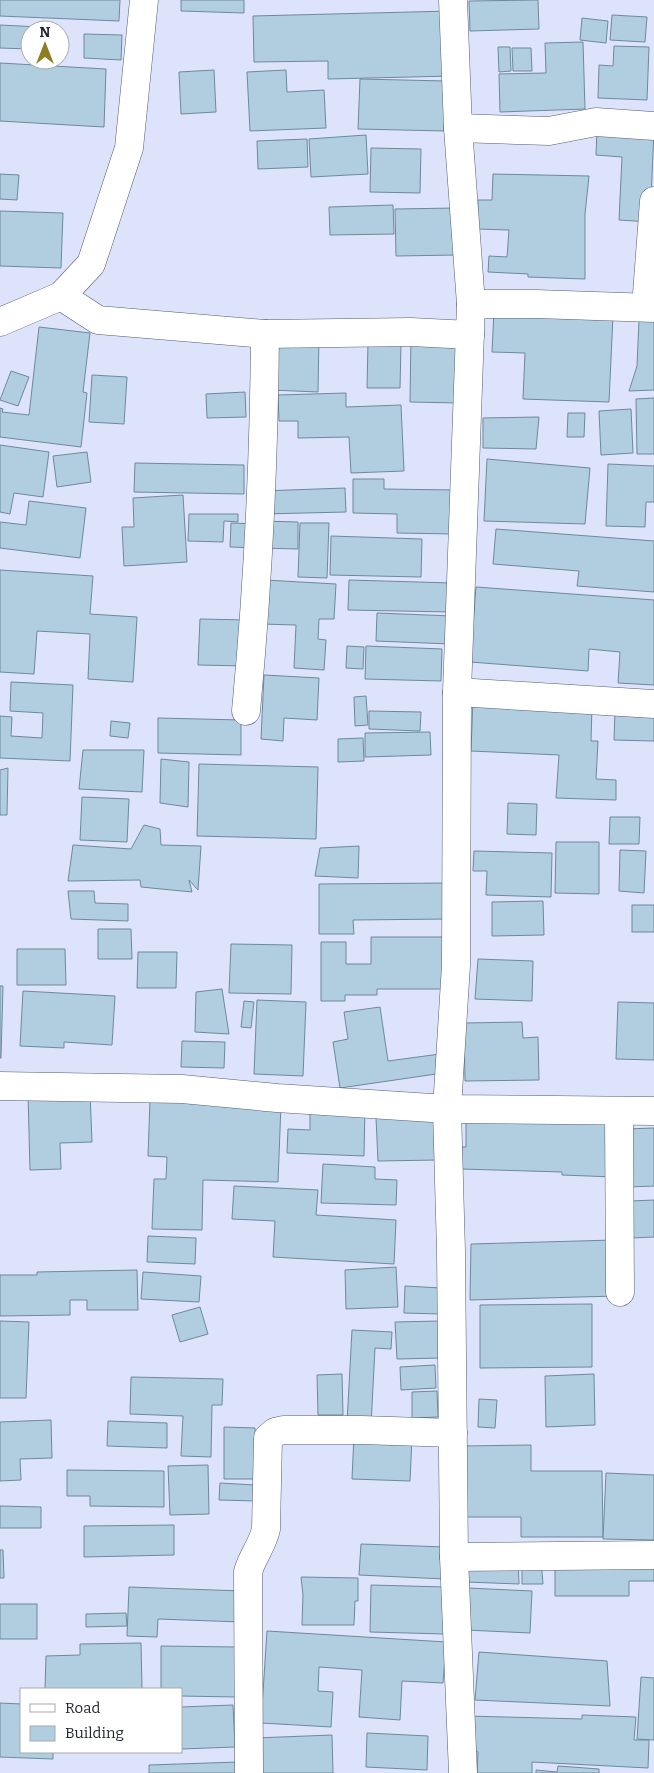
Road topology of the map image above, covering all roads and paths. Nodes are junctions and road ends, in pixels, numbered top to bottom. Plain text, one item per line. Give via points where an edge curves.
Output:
1 (144, 0) edge
2 (453, 0) edge
3 (654, 126) edge
4 (458, 128) junction
5 (654, 201) edge
6 (61, 296) junction
7 (471, 304) junction
8 (650, 308) edge
9 (0, 322) edge
10 (265, 334) junction
11 (470, 335) junction
12 (457, 692) junction
13 (654, 704) edge
14 (246, 711) dead end
15 (0, 1086) edge
16 (447, 1109) junction
17 (654, 1111) edge
18 (618, 1112) junction
19 (620, 1292) dead end
20 (453, 1433) junction
21 (654, 1554) edge
22 (454, 1557) junction
23 (249, 1773) edge
24 (463, 1773) edge

1 - 6 street via 129,148 91,264
2 - 4 street
3 - 4 street via 596,122 549,131
4 - 7 street
5 - 8 street
6 - 9 street
6 - 10 street via 98,320
7 - 8 street
7 - 11 street
10 - 11 street via 411,332
10 - 14 street via 264,430
11 - 12 street
12 - 13 street
12 - 16 street via 456,965
15 - 16 street via 182,1089
16 - 18 street
16 - 20 street
17 - 18 street
18 - 19 street
20 - 22 street
20 - 23 street via 284,1430 268,1438 266,1529 248,1572
21 - 22 street
22 - 24 street

